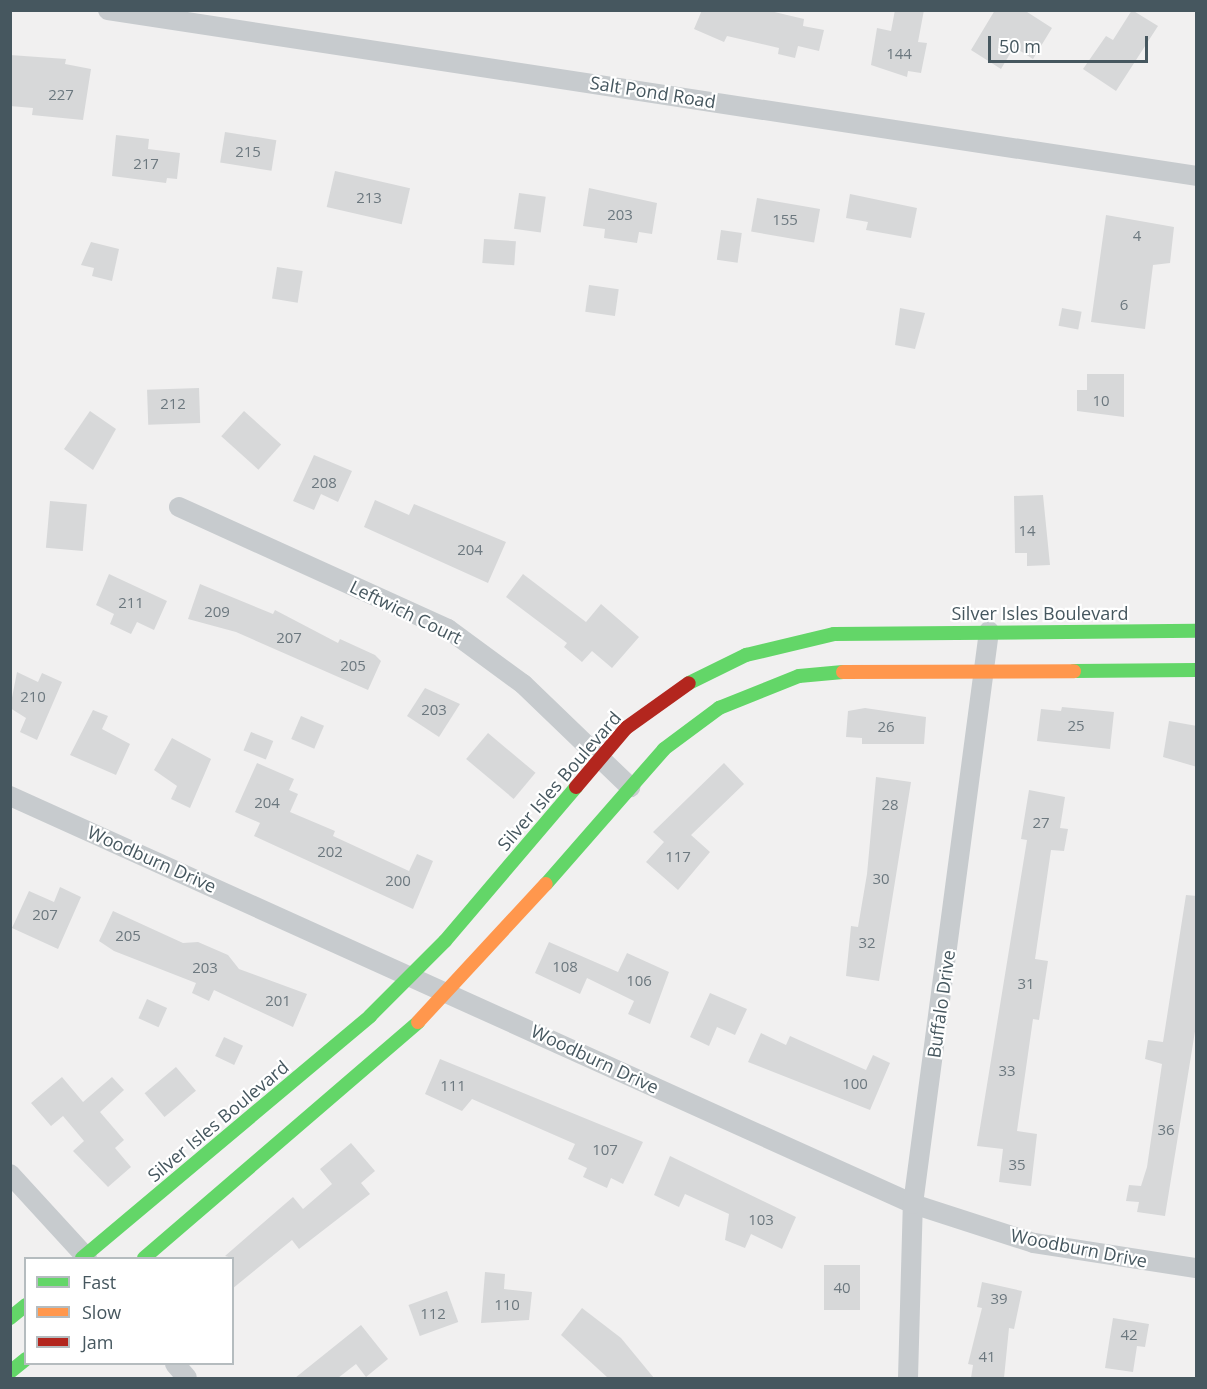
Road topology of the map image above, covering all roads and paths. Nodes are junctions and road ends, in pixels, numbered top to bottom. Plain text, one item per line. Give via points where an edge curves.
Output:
1 (108, 10) edge
2 (150, 13) edge
3 (1197, 176) edge
4 (179, 507) dead end
5 (989, 631) junction
6 (1197, 631) edge
7 (988, 670) junction
8 (1197, 670) edge
9 (600, 759) junction
10 (630, 787) junction
11 (10, 796) edge
12 (412, 974) junction
13 (449, 992) junction
14 (10, 1174) edge
15 (914, 1204) junction
16 (84, 1257) edge
17 (86, 1257) edge
18 (145, 1257) edge
19 (1197, 1268) edge
20 (24, 1307) edge
21 (10, 1318) edge
22 (24, 1361) edge
23 (176, 1365) edge
24 (10, 1372) edge
25 (187, 1378) edge
26 (908, 1378) edge

1 - 2 street, Salt Pond Road
2 - 3 street, Salt Pond Road
4 - 9 street, Leftwich Court via 448,629 523,684
5 - 6 street, Silver Isles Boulevard
5 - 7 street, Buffalo Drive
5 - 9 street, Silver Isles Boulevard via 834,634 746,655 667,695
7 - 8 street
7 - 10 street via 837,672 766,687 692,726
7 - 15 street, Buffalo Drive
9 - 10 street, Leftwich Court
9 - 12 street, Silver Isles Boulevard
10 - 13 street
11 - 12 street, Woodburn Drive
12 - 13 street, Woodburn Drive
12 - 17 street, Silver Isles Boulevard via 370,1016
13 - 15 street, Woodburn Drive
13 - 18 street via 335,1097
14 - 16 street
15 - 19 street, Woodburn Drive via 1034,1243
15 - 26 street, Buffalo Drive
20 - 21 street
22 - 24 street
23 - 25 street

